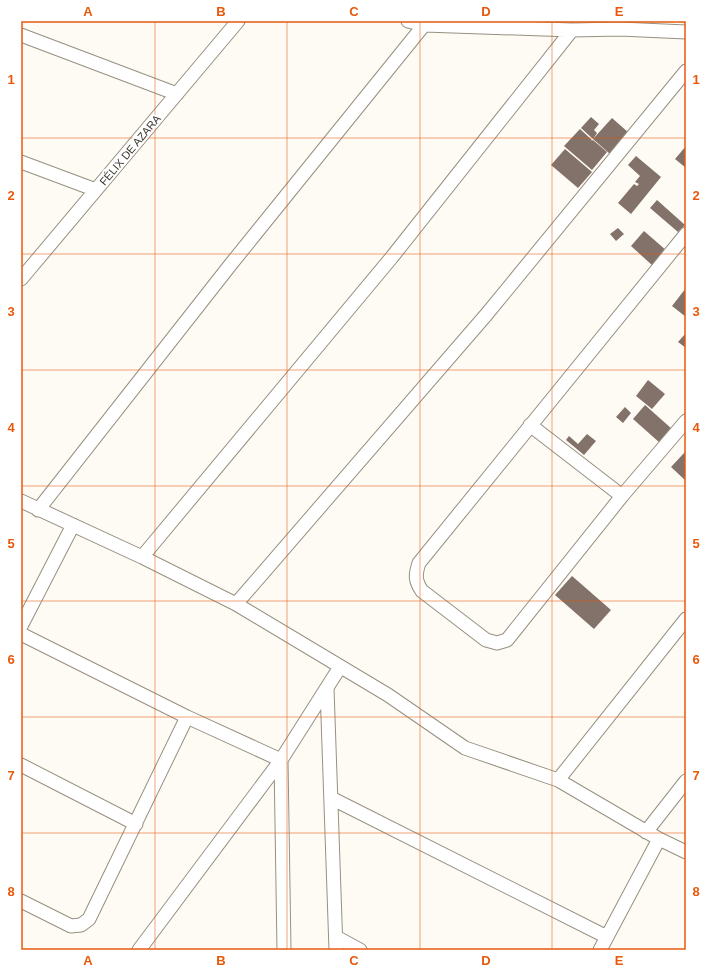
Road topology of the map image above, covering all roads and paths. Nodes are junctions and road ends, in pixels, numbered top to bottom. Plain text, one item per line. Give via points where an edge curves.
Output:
1 (238, 21) edge
2 (408, 21) edge
3 (424, 25) junction
4 (601, 25) edge
5 (572, 30) junction
6 (686, 32) edge
7 (21, 36) edge
8 (686, 71) edge
9 (177, 94) junction
10 (21, 162) edge
11 (96, 190) junction
12 (686, 234) edge
13 (21, 279) edge
14 (686, 421) edge
15 (530, 424) junction
16 (622, 496) junction
17 (21, 501) edge
18 (38, 510) junction
19 (73, 525) junction
20 (142, 557) junction
21 (236, 604) junction
22 (686, 620) edge
23 (21, 626) edge
24 (21, 634) edge
25 (340, 667) junction
26 (327, 688) junction
27 (188, 717) junction
28 (281, 760) junction
29 (21, 766) edge
30 (558, 780) junction
31 (686, 781) edge
32 (331, 798) junction
33 (136, 824) junction
34 (646, 832) junction
35 (659, 839) junction
36 (686, 852) edge
37 (21, 901) edge
38 (607, 937) junction
39 (336, 944) edge
40 (142, 947) edge
41 (284, 950) edge
42 (360, 950) edge
43 (600, 950) edge

1 - 9 street, FÉLIX DE AZARA
2 - 3 street
3 - 5 street
3 - 18 street via 231,264
4 - 5 street
4 - 6 street
5 - 20 street via 392,257
7 - 9 street
8 - 21 street via 486,315
9 - 11 street, FÉLIX DE AZARA
10 - 11 street
11 - 13 street, FÉLIX DE AZARA
12 - 15 street
14 - 16 street
15 - 16 street
15 - 16 street via 419,563 416,581 422,591 486,640 497,643 507,640
17 - 18 street
18 - 19 street
19 - 20 street
19 - 23 street
20 - 21 street
21 - 25 street
22 - 30 street
24 - 27 street
25 - 26 street
25 - 30 street via 388,695 465,748
26 - 28 street
26 - 32 street
27 - 28 street
27 - 33 street
28 - 40 street
28 - 41 street
29 - 33 street
30 - 34 street
31 - 34 street
32 - 38 street
32 - 39 street
33 - 37 street via 89,919 81,925 71,926
34 - 35 street
35 - 36 street
35 - 38 street
38 - 43 street
39 - 42 street

